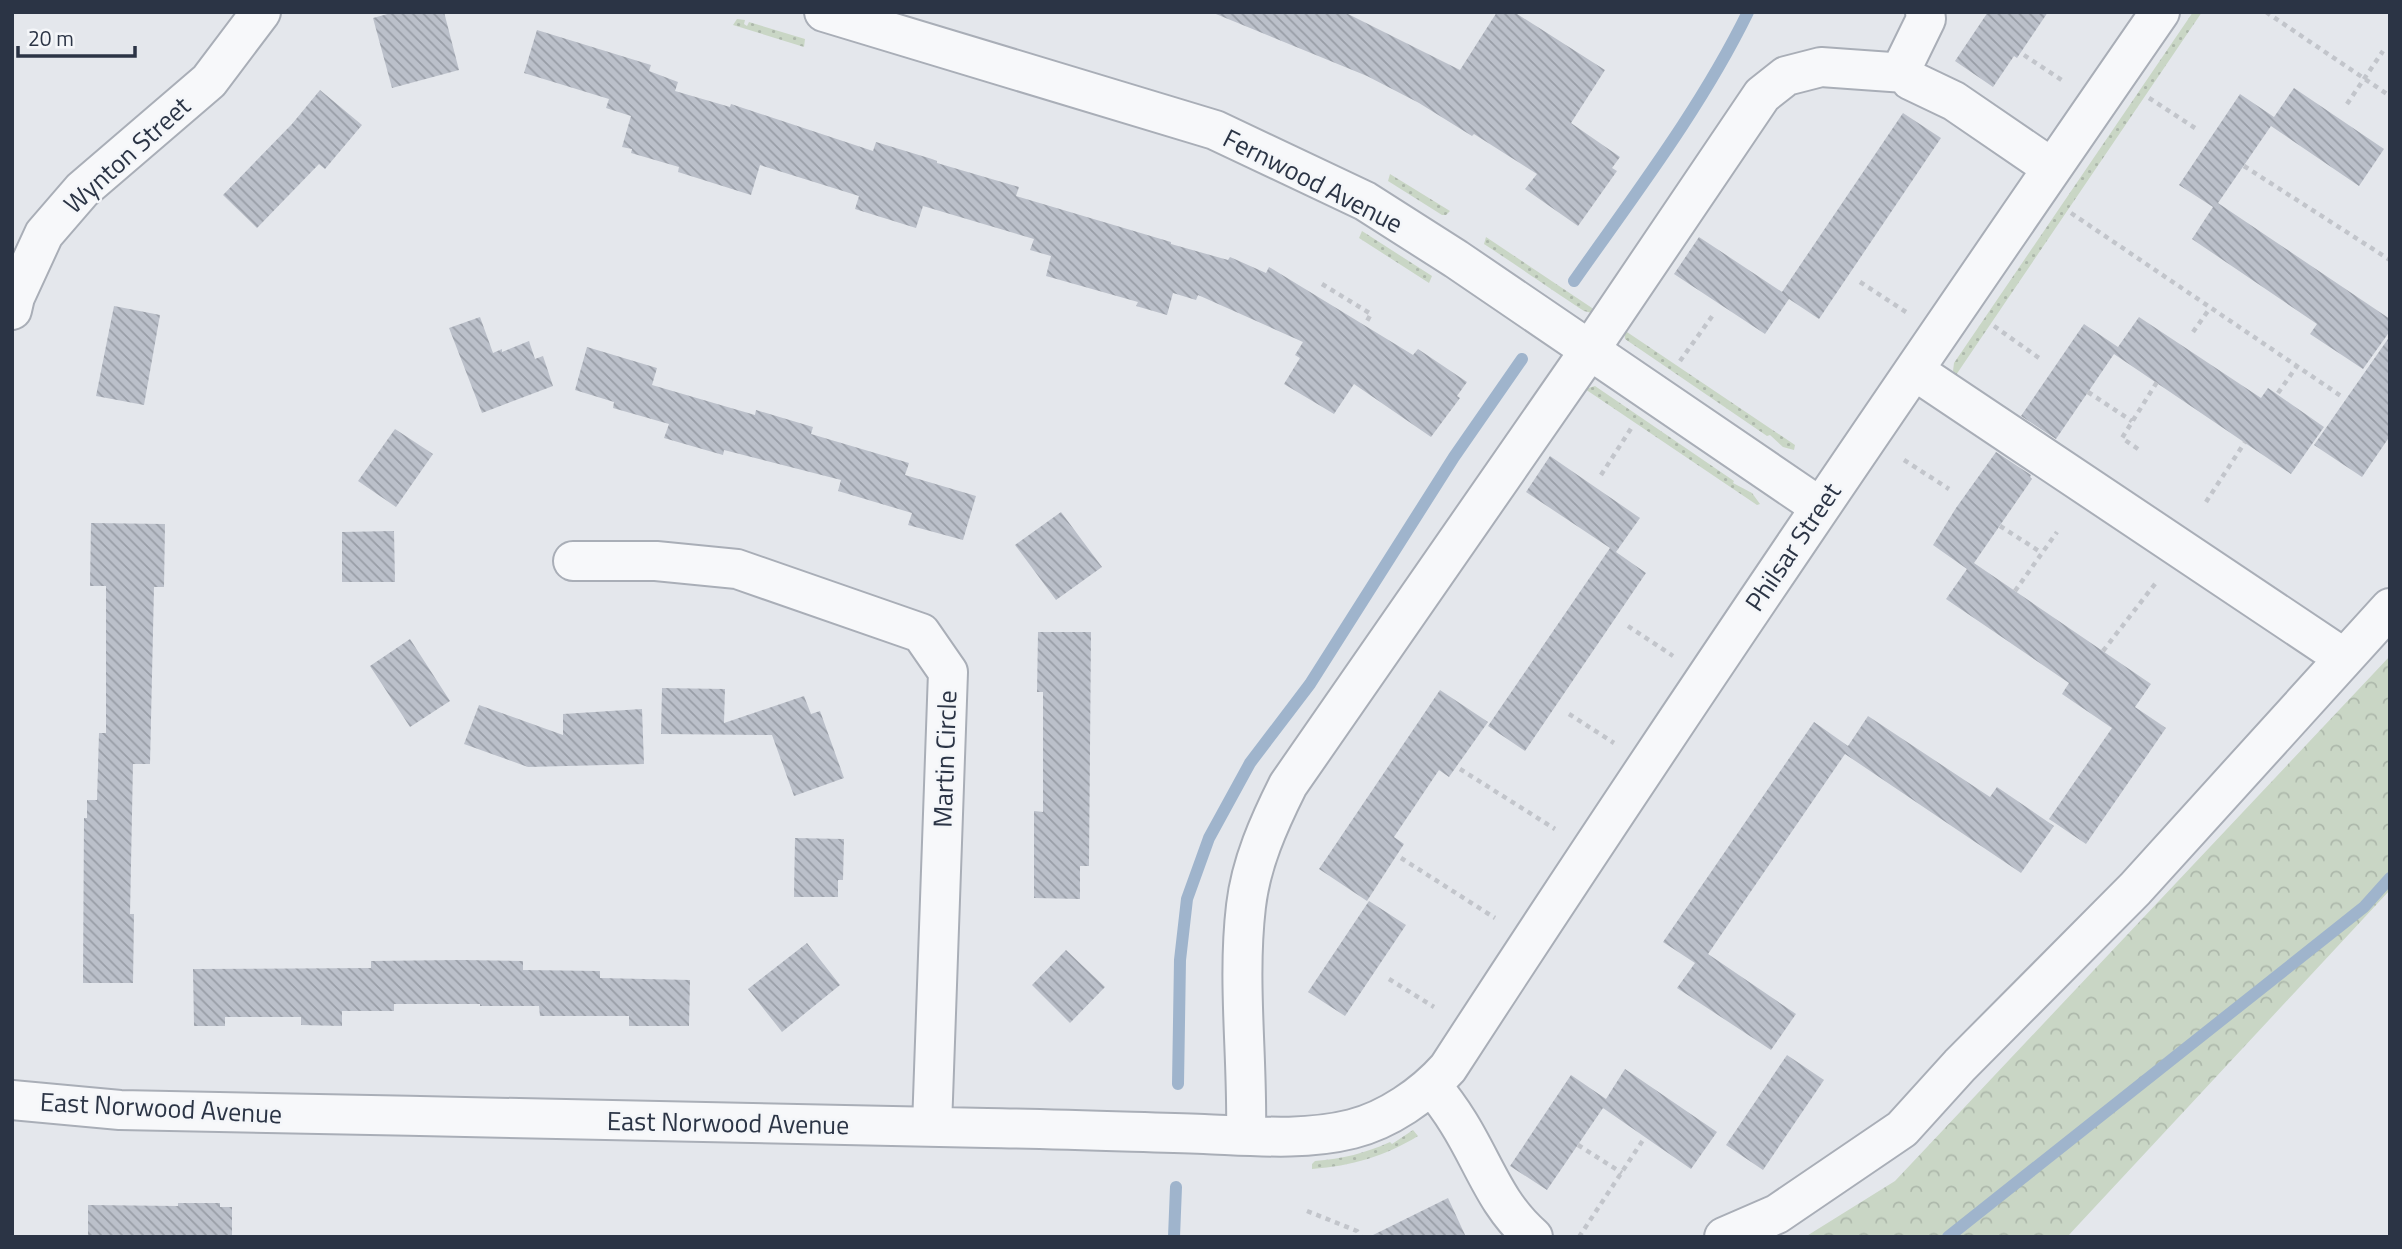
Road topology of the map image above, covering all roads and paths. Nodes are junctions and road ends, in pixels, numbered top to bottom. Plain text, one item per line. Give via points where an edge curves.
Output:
1 (261, 12) edge
2 (824, 12) edge
3 (1925, 12) edge
4 (2160, 12) edge
5 (2266, 12) edge
6 (2383, 51) dead end
7 (2024, 55) dead end
8 (1905, 73) junction
9 (2364, 78) junction
10 (2063, 81) dead end
11 (2390, 96) edge
12 (2149, 98) dead end
13 (2347, 104) dead end
14 (2195, 128) dead end
15 (2244, 166) dead end
16 (2052, 168) junction
17 (2071, 213) dead end
18 (2390, 260) edge
19 (1860, 282) dead end
20 (1322, 284) dead end
21 (2210, 308) junction
22 (12, 310) edge
23 (1906, 312) dead end
24 (1713, 315) dead end
25 (1367, 321) dead end
26 (1994, 326) dead end
27 (2193, 332) dead end
28 (1589, 351) junction
29 (2039, 358) dead end
30 (1679, 361) dead end
31 (2297, 366) junction
32 (1915, 371) junction
33 (2157, 382) dead end
34 (2088, 391) dead end
35 (2278, 393) dead end
36 (2342, 396) dead end
37 (2132, 421) junction
38 (1632, 427) dead end
39 (2245, 442) dead end
40 (2138, 449) dead end
41 (1904, 460) dead end
42 (1601, 475) dead end
43 (1949, 489) dead end
44 (2206, 502) dead end
45 (1820, 507) junction
46 (2000, 526) dead end
47 (2057, 531) dead end
48 (2182, 548) junction
49 (2042, 553) junction
50 (573, 561) dead end
51 (2015, 592) dead end
52 (2390, 608) edge
53 (1628, 626) dead end
54 (2103, 651) dead end
55 (1673, 656) dead end
56 (2344, 659) junction
57 (1569, 714) dead end
58 (1614, 743) dead end
59 (1460, 769) dead end
60 (1555, 829) dead end
61 (1401, 858) dead end
62 (1495, 918) dead end
63 (1389, 979) dead end
64 (1434, 1007) dead end
65 (1432, 1086) junction
66 (12, 1100) edge
67 (932, 1127) junction
68 (1245, 1136) junction
69 (1645, 1137) dead end
70 (1578, 1146) dead end
71 (1622, 1173) junction
72 (1307, 1211) dead end
73 (1361, 1237) edge
74 (1533, 1237) edge
75 (1579, 1237) edge
76 (1724, 1237) edge

1 - 22 street, Wynton Street via 209,81 82,190 44,234
2 - 28 street, Fernwood Avenue via 1215,131 1365,201
3 - 8 street
4 - 16 street, Philsar Street
5 - 9 path
6 - 9 path
7 - 10 path
8 - 16 street
8 - 28 street via 1821,67 1786,76 1762,95
9 - 11 path
9 - 13 path
12 - 14 path
15 - 18 path
16 - 32 street, Philsar Street
17 - 21 path
19 - 23 path
20 - 25 path via 1371,314
21 - 27 path
21 - 31 path
24 - 30 path
26 - 29 path
28 - 45 street, Fernwood Avenue
28 - 68 street via 1288,785 1268,827 1246,904 1242,970
31 - 35 path
31 - 36 path
32 - 45 street, Philsar Street
32 - 48 street
33 - 37 path
34 - 37 path
37 - 40 path via 2122,438
38 - 42 path
39 - 44 path
41 - 43 path
45 - 65 street, Philsar Street
46 - 49 path
47 - 49 path
48 - 54 path
48 - 56 street
49 - 51 path
50 - 67 street, Martin Circle via 656,561 737,569 921,633 947,671
52 - 56 street
53 - 55 path
56 - 76 street via 2135,889 1902,1129 1777,1214
57 - 58 path
59 - 60 path
61 - 62 path
63 - 64 path
65 - 68 street, East Norwood Avenue via 1355,1129 1302,1136
65 - 74 street via 1458,1122 1498,1198
66 - 67 street, East Norwood Avenue via 120,1110
67 - 68 street, East Norwood Avenue
69 - 71 path
70 - 71 path
71 - 75 path
72 - 73 path via 1357,1231

